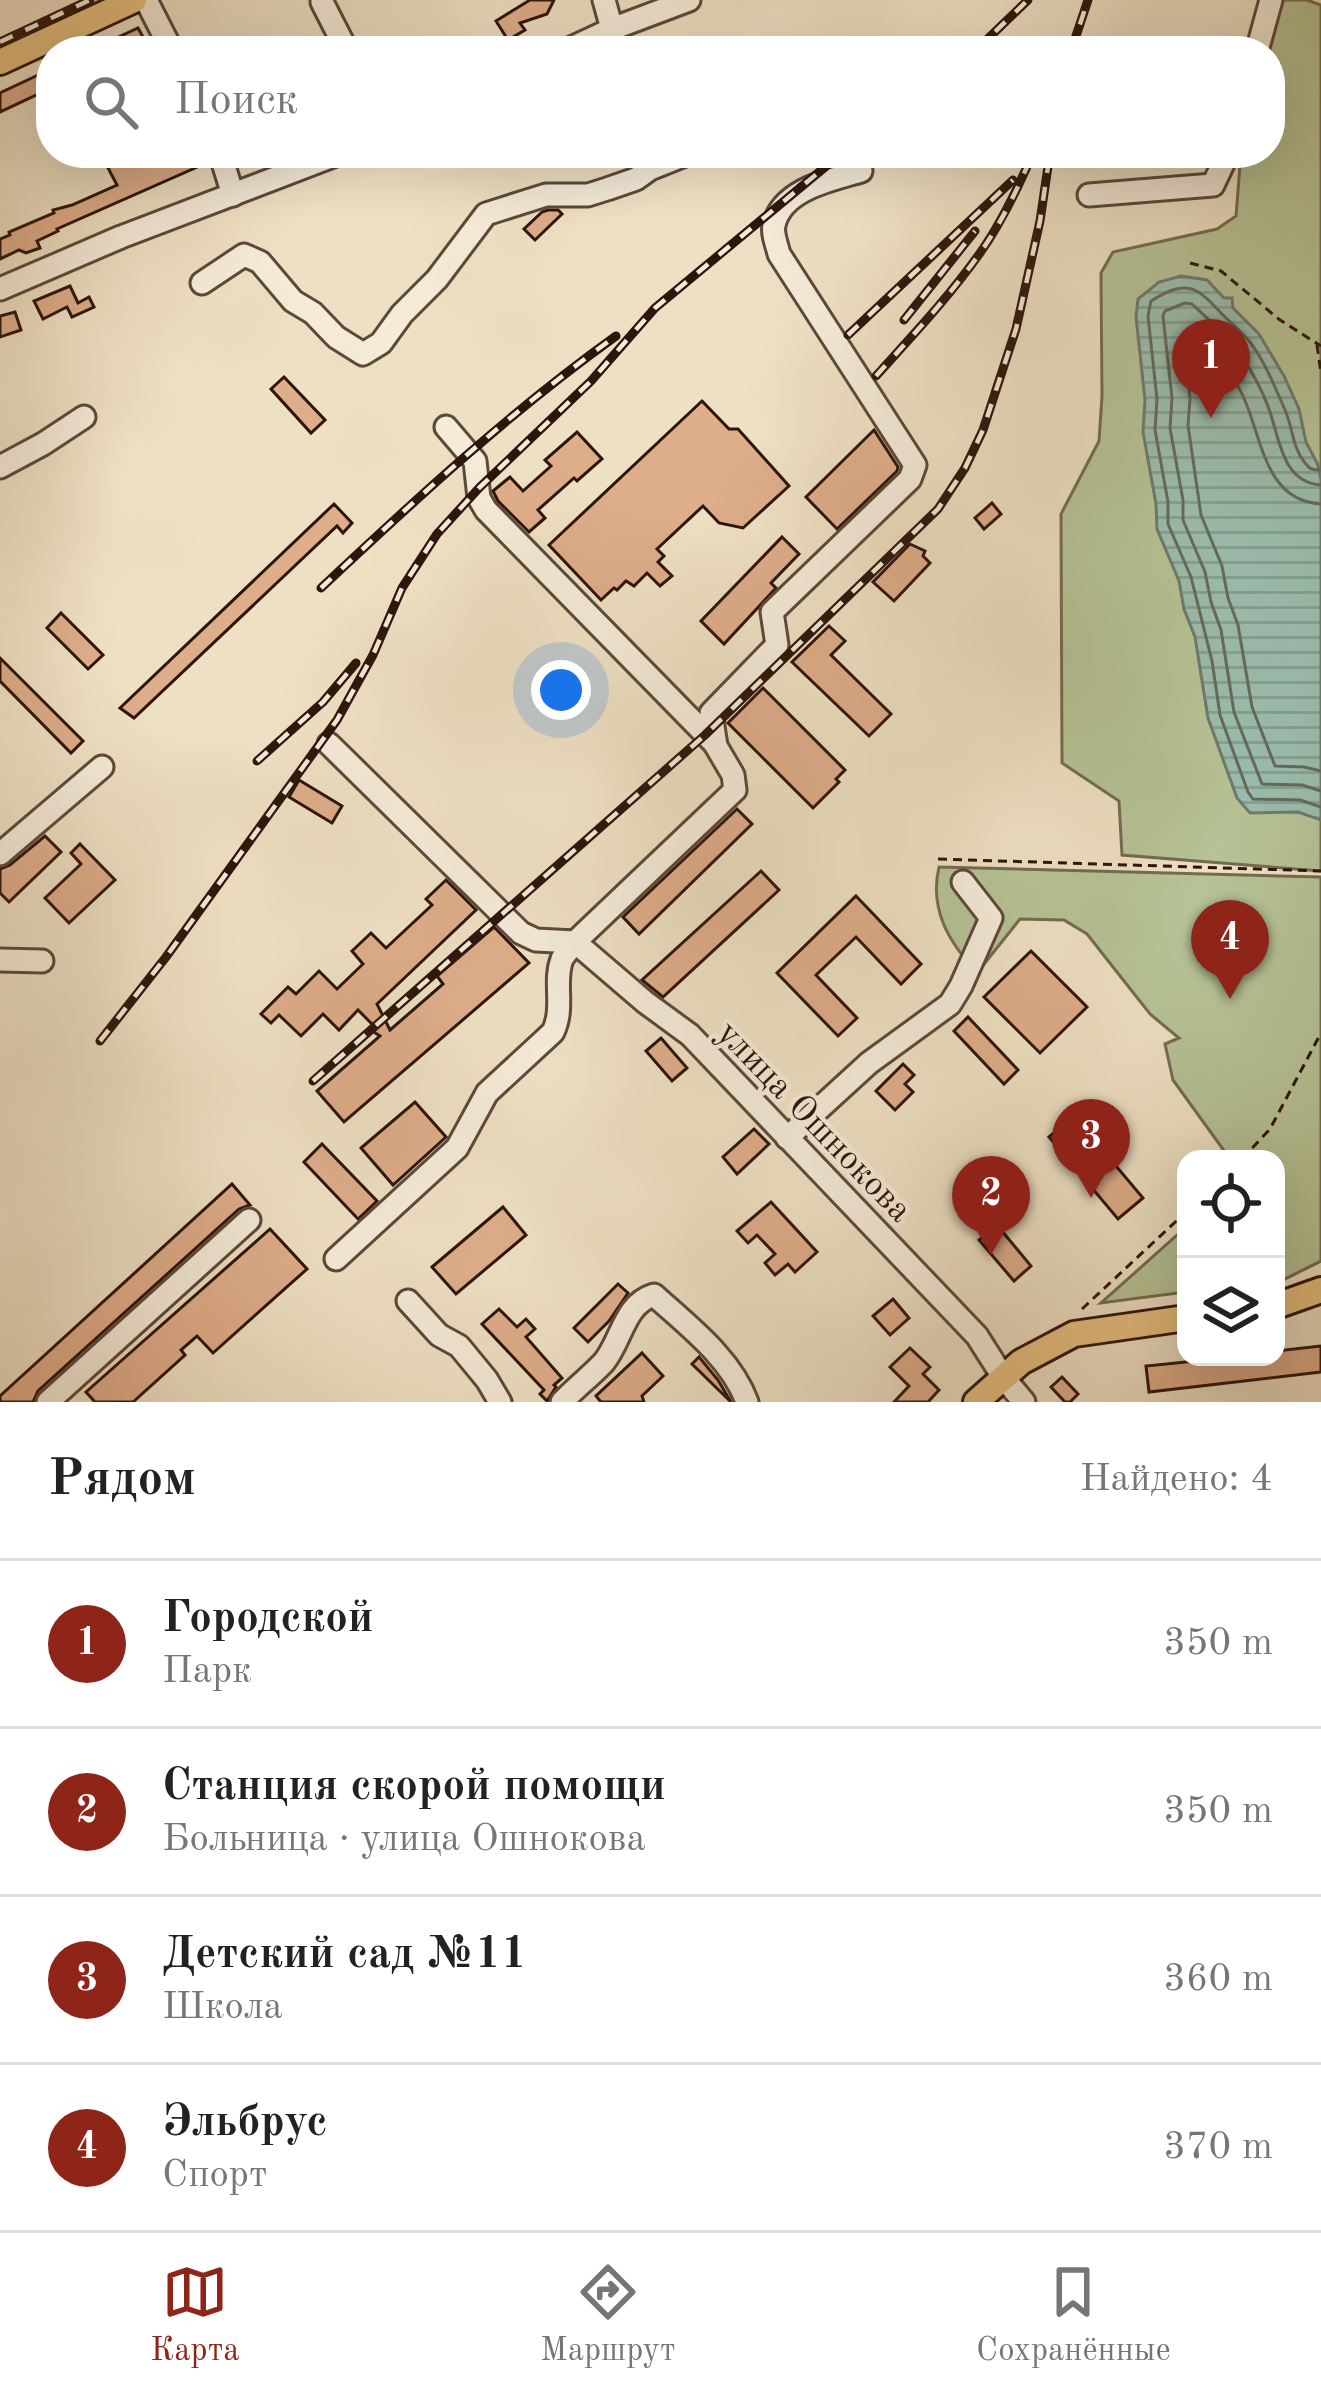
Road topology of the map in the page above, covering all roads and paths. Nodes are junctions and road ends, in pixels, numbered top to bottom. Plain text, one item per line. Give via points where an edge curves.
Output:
1 (134, 0) edge
2 (146, 0) edge
3 (604, 0) edge
4 (689, 0) edge
5 (1271, 0) edge
6 (322, 2) edge
7 (56, 36) edge
8 (164, 36) edge
9 (339, 36) edge
10 (612, 36) edge
11 (621, 36) edge
12 (1261, 36) edge
13 (36, 45) edge
14 (0, 62) edge
15 (224, 168) edge
16 (301, 168) edge
17 (639, 168) edge
18 (652, 168) edge
19 (1221, 168) edge
20 (861, 171) dead end
21 (637, 179) junction
22 (232, 195) junction
23 (1089, 196) dead end
24 (1190, 263) dead end
25 (202, 283) dead end
26 (0, 289) edge
27 (1319, 344) edge
28 (1321, 373) edge
29 (84, 417) dead end
30 (446, 427) dead end
31 (0, 467) edge
32 (329, 744) dead end
33 (716, 746) junction
34 (102, 767) dead end
35 (0, 854) edge
36 (938, 859) dead end
37 (1321, 871) edge
38 (963, 882) dead end
39 (575, 942) junction
40 (0, 960) edge
41 (42, 962) dead end
42 (1321, 1033) edge
43 (787, 1138) junction
44 (1250, 1150) edge
45 (249, 1220) dead end
46 (1177, 1220) edge
47 (336, 1259) dead end
48 (1321, 1290) edge
49 (408, 1301) dead end
50 (1285, 1303) edge
51 (1082, 1309) dead end
52 (1177, 1319) edge
53 (1003, 1377) junction
54 (48, 1402) edge
55 (500, 1402) edge
56 (562, 1402) edge
57 (746, 1402) edge
58 (976, 1402) edge
59 (1024, 1402) edge

1 - 7 main road
2 - 8 street
3 - 10 street
4 - 11 street
5 - 12 street
6 - 9 street
13 - 14 main road
15 - 22 street
16 - 22 street
17 - 21 street
18 - 21 street
19 - 23 street via 1213,185
20 - 33 street via 794,196 774,225 775,238 915,465 910,479 772,612 776,645 711,713
21 - 25 street via 486,214 381,343 363,354 244,254
22 - 26 street
24 - 27 path via 1221,271
27 - 28 path
29 - 31 street
30 - 33 street via 476,461 486,510
32 - 39 street via 521,933
33 - 39 street via 735,790
34 - 35 street
36 - 37 path
38 - 43 street via 991,918 950,1004
39 - 43 street, улица Ошнокова via 690,1035
39 - 47 street via 562,958 554,1032 487,1093 457,1148
40 - 41 street
42 - 44 path
43 - 53 street, улица Ошнокова via 977,1336
45 - 54 street
46 - 51 path
48 - 50 main road
49 - 55 street via 459,1346
52 - 53 main road via 1074,1334
53 - 58 main road
53 - 59 street, улица Ошнокова
56 - 57 street via 604,1361 634,1308 654,1295 725,1364

